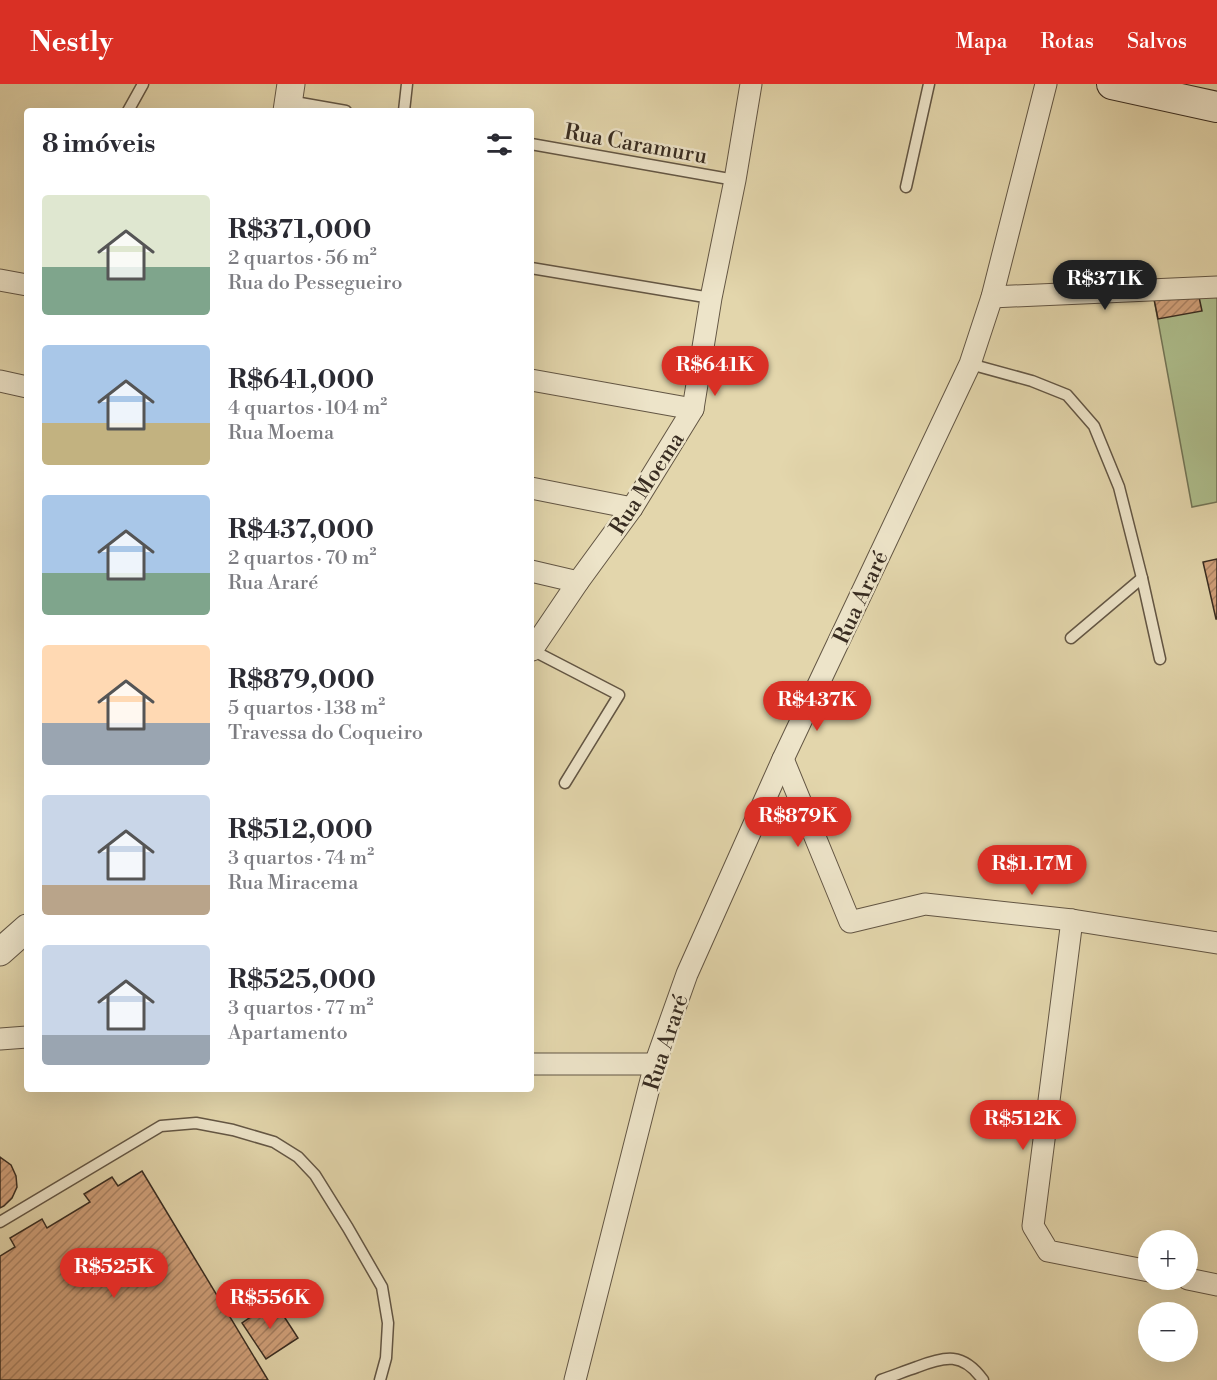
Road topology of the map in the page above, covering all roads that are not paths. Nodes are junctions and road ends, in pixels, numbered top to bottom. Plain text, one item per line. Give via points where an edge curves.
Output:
1 (143, 84) edge
2 (407, 84) edge
3 (751, 84) edge
4 (929, 84) edge
5 (1046, 84) edge
6 (1112, 84) edge
7 (289, 98) edge
8 (1217, 107) edge
9 (130, 108) edge
10 (333, 108) edge
11 (404, 108) edge
12 (534, 145) edge
13 (735, 180) junction
14 (906, 187) dead end
15 (534, 268) edge
16 (0, 280) edge
17 (24, 284) edge
18 (1217, 287) edge
19 (992, 297) junction
20 (711, 298) junction
21 (970, 364) junction
22 (0, 381) edge
23 (534, 381) edge
24 (24, 386) edge
25 (693, 409) junction
26 (534, 489) edge
27 (632, 508) junction
28 (534, 572) edge
29 (1142, 578) junction
30 (578, 582) junction
31 (1071, 638) dead end
32 (534, 647) edge
33 (534, 651) edge
34 (1160, 659) dead end
35 (783, 759) junction
36 (565, 783) dead end
37 (1072, 920) junction
38 (24, 931) edge
39 (1217, 943) edge
40 (0, 952) edge
41 (24, 1037) edge
42 (0, 1039) edge
43 (534, 1064) edge
44 (655, 1064) junction
45 (0, 1222) edge
46 (1138, 1269) edge
47 (1198, 1281) edge
48 (1217, 1285) edge
49 (380, 1380) edge
50 (575, 1380) edge
51 (881, 1380) edge
52 (983, 1380) edge

1 - 9 lane
2 - 11 lane
3 - 13 street, Rua Moema
4 - 14 lane
5 - 19 street, Rua Araré
6 - 8 main road
7 - 10 lane
12 - 13 lane, Rua Caramuru
13 - 20 street, Rua Moema
15 - 20 lane
16 - 17 street
18 - 19 street
19 - 21 street, Rua Araré
20 - 25 street, Rua Moema
21 - 29 lane via 1067,395 1094,426 1119,487
21 - 35 street, Rua Araré
22 - 24 street
23 - 25 street
25 - 27 street, Rua Moema
26 - 27 street
27 - 30 street, Rua Moema
28 - 30 street
29 - 31 lane
29 - 34 lane
30 - 32 street, Rua Moema
33 - 36 lane via 619,695
35 - 37 street via 850,922 925,904
35 - 44 street, Rua Araré via 687,974
37 - 39 street
37 - 46 street via 1033,1226 1048,1251
38 - 40 street
41 - 42 street
43 - 44 street
44 - 50 street, Rua Araré
45 - 49 lane via 161,1126 196,1123 274,1142 298,1157 315,1175 382,1287 388,1323
47 - 48 street
51 - 52 lane via 950,1358 963,1361

